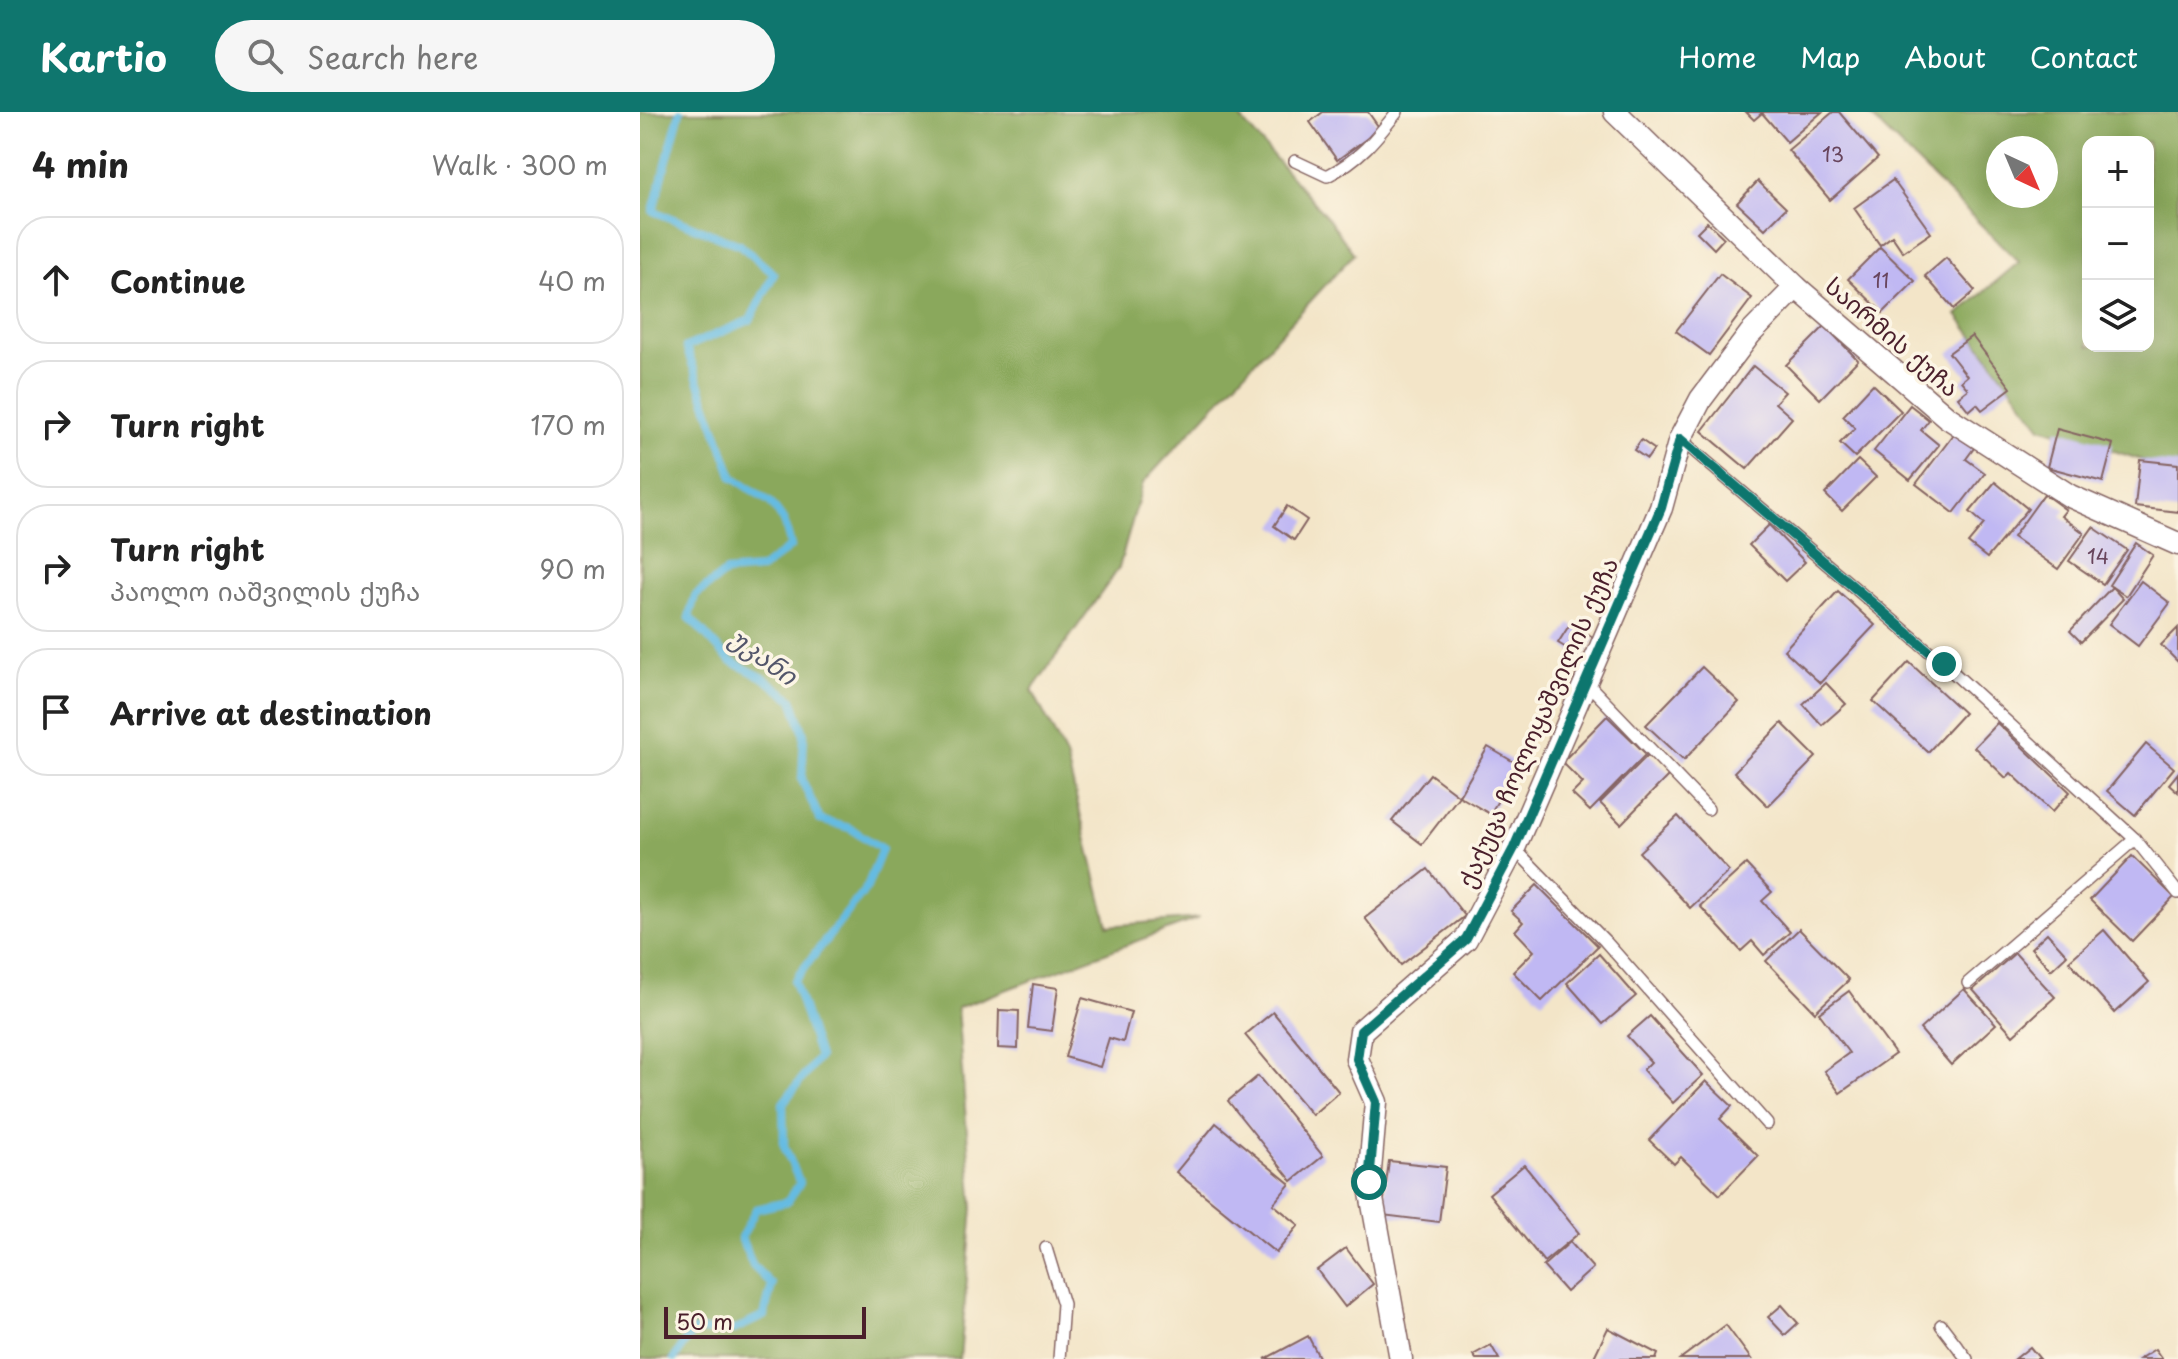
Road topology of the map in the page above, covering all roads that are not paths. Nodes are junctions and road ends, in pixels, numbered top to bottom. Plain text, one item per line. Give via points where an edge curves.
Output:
1 (1397, 112) edge
2 (1615, 112) edge
3 (1295, 161) dead end
4 (1796, 287) junction
5 (1680, 439) junction
6 (2178, 544) edge
7 (1585, 682) junction
8 (1708, 809) dead end
9 (2135, 839) junction
10 (1514, 848) junction
11 (2178, 893) edge
12 (1968, 983) dead end
13 (1767, 1124) dead end
14 (1046, 1248) dead end
15 (1941, 1325) dead end
16 (1059, 1359) edge
17 (1401, 1359) edge
18 (1967, 1359) edge

1 - 3 lane via 1350,164 1327,176
2 - 4 street, საირმის ქუჩა
4 - 5 street, ქაქუცა ჩოლოყაშვილის ქუჩა via 1750,334 1701,399
4 - 6 street, საირმის ქუჩა via 1947,417 2070,496
5 - 7 street, ქაქუცა ჩოლოყაშვილის ქუჩა via 1661,508
5 - 9 lane via 1944,664
7 - 8 lane
7 - 10 street, ქაქუცა ჩოლოყაშვილის ქუჩა
9 - 11 lane
9 - 12 lane
10 - 13 lane via 1605,941
10 - 17 street, ქაქუცა ჩოლოყაშვილის ქუჩა via 1466,939 1361,1031 1357,1059 1376,1102 1369,1182
14 - 16 lane via 1063,1304
15 - 18 lane

